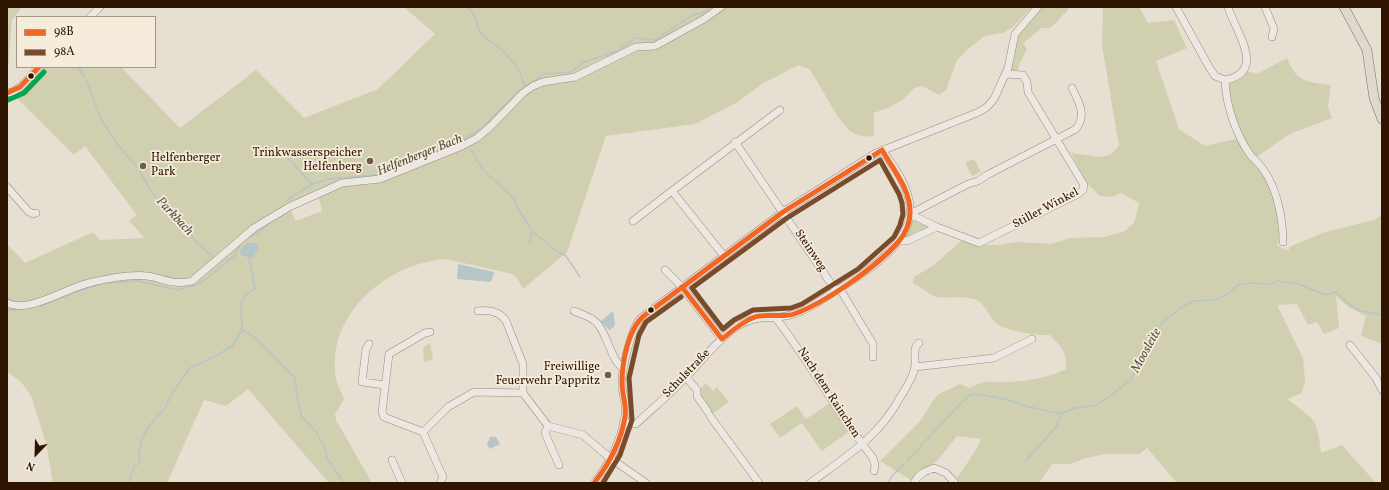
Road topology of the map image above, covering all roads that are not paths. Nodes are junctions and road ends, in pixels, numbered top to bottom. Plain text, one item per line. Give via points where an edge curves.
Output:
1 (100, 7) edge
2 (721, 7) edge
3 (1038, 7) edge
4 (1176, 7) edge
5 (1228, 7) edge
6 (1265, 7) edge
7 (1344, 7) edge
8 (91, 16) edge
9 (1272, 37) dead end
10 (38, 68) edge
11 (1006, 74) junction
12 (1225, 80) junction
13 (1072, 88) dead end
14 (7, 93) edge
15 (780, 110) dead end
16 (1382, 119) edge
17 (1051, 132) junction
18 (1057, 140) junction
19 (735, 142) junction
20 (1049, 143) junction
21 (882, 150) junction
22 (7, 187) edge
23 (672, 192) junction
24 (10, 195) edge
25 (783, 212) junction
26 (36, 213) dead end
27 (910, 214) junction
28 (633, 221) dead end
29 (937, 227) junction
30 (899, 241) junction
31 (1283, 242) dead end
32 (724, 256) junction
33 (665, 270) dead end
34 (682, 287) junction
35 (838, 290) junction
36 (9, 303) edge
37 (478, 311) dead end
38 (574, 311) dead end
39 (775, 317) junction
40 (430, 332) dead end
41 (722, 339) junction
42 (1032, 339) dead end
43 (919, 342) dead end
44 (369, 344) dead end
45 (1350, 345) dead end
46 (873, 357) dead end
47 (915, 367) junction
48 (624, 368) junction
49 (686, 377) junction
50 (385, 385) junction
51 (1382, 390) edge
52 (523, 393) junction
53 (623, 423) junction
54 (548, 426) junction
55 (423, 432) junction
56 (863, 445) junction
57 (610, 458) junction
58 (392, 460) dead end
59 (559, 465) dead end
60 (874, 471) dead end
61 (402, 483) edge
62 (440, 483) edge
63 (594, 483) edge
64 (646, 483) edge
65 (758, 483) edge
66 (810, 483) edge
67 (914, 483) edge
68 (955, 483) edge

1 - 8 street
2 - 36 street via 655,46 636,47 575,77 533,86 477,138 462,146 380,179 342,183 289,206 254,228 192,281 183,284 148,276 136,276 89,283 18,307
3 - 11 street via 1015,34 1011,62
4 - 12 street via 1215,76
5 - 12 street via 1247,51 1248,60 1244,69 1236,76
6 - 9 street via 1274,29
7 - 16 main road via 1367,50 1374,98
10 - 14 street via 12,93
11 - 17 street via 1022,75 1027,82 1028,92
11 - 21 street via 994,99 984,109
12 - 31 street via 1228,106 1241,139 1249,154 1263,169 1273,190 1283,228
13 - 18 street via 1081,107 1082,118 1076,129
15 - 19 street
17 - 18 street
17 - 20 street
18 - 20 street
18 - 29 street, Stiller Winkel via 1084,185 1078,194 978,243
19 - 23 street
19 - 25 street, Steinweg
20 - 27 street via 986,175 975,177 968,184
21 - 25 street
21 - 27 street, Schulstraße via 906,191
22 - 24 street
23 - 28 street
23 - 32 street
24 - 26 street via 28,212
25 - 32 street
25 - 35 street, Steinweg
27 - 29 street
27 - 30 street, Schulstraße via 907,228
29 - 30 street via 907,241
30 - 35 street, Schulstraße via 862,275
32 - 34 street
33 - 34 street
34 - 41 street
34 - 48 street via 639,320
35 - 39 street, Schulstraße via 804,310 792,315
35 - 46 street via 873,344
37 - 52 street via 486,310 502,315 506,321 523,364
38 - 48 street via 600,326 616,360
39 - 41 street, Schulstraße via 750,320
39 - 56 street, Nach dem Rainchen
40 - 50 street via 391,351
41 - 49 street, Schulstraße
42 - 47 street via 994,358
43 - 47 street via 914,349
44 - 50 street via 366,349 362,382
45 - 51 street via 1375,376
47 - 56 street via 887,418
48 - 53 street
49 - 53 street, Schulstraße via 636,424
49 - 65 street
50 - 55 street via 382,412 384,417
52 - 54 street
52 - 55 street via 474,392 448,407
53 - 57 street
54 - 57 street via 583,435
54 - 59 street via 545,434
55 - 62 street via 443,477
56 - 60 street, Nach dem Rainchen via 874,461
56 - 66 street
57 - 63 street
57 - 64 street
58 - 61 street
67 - 68 street via 924,471 934,468 946,473

